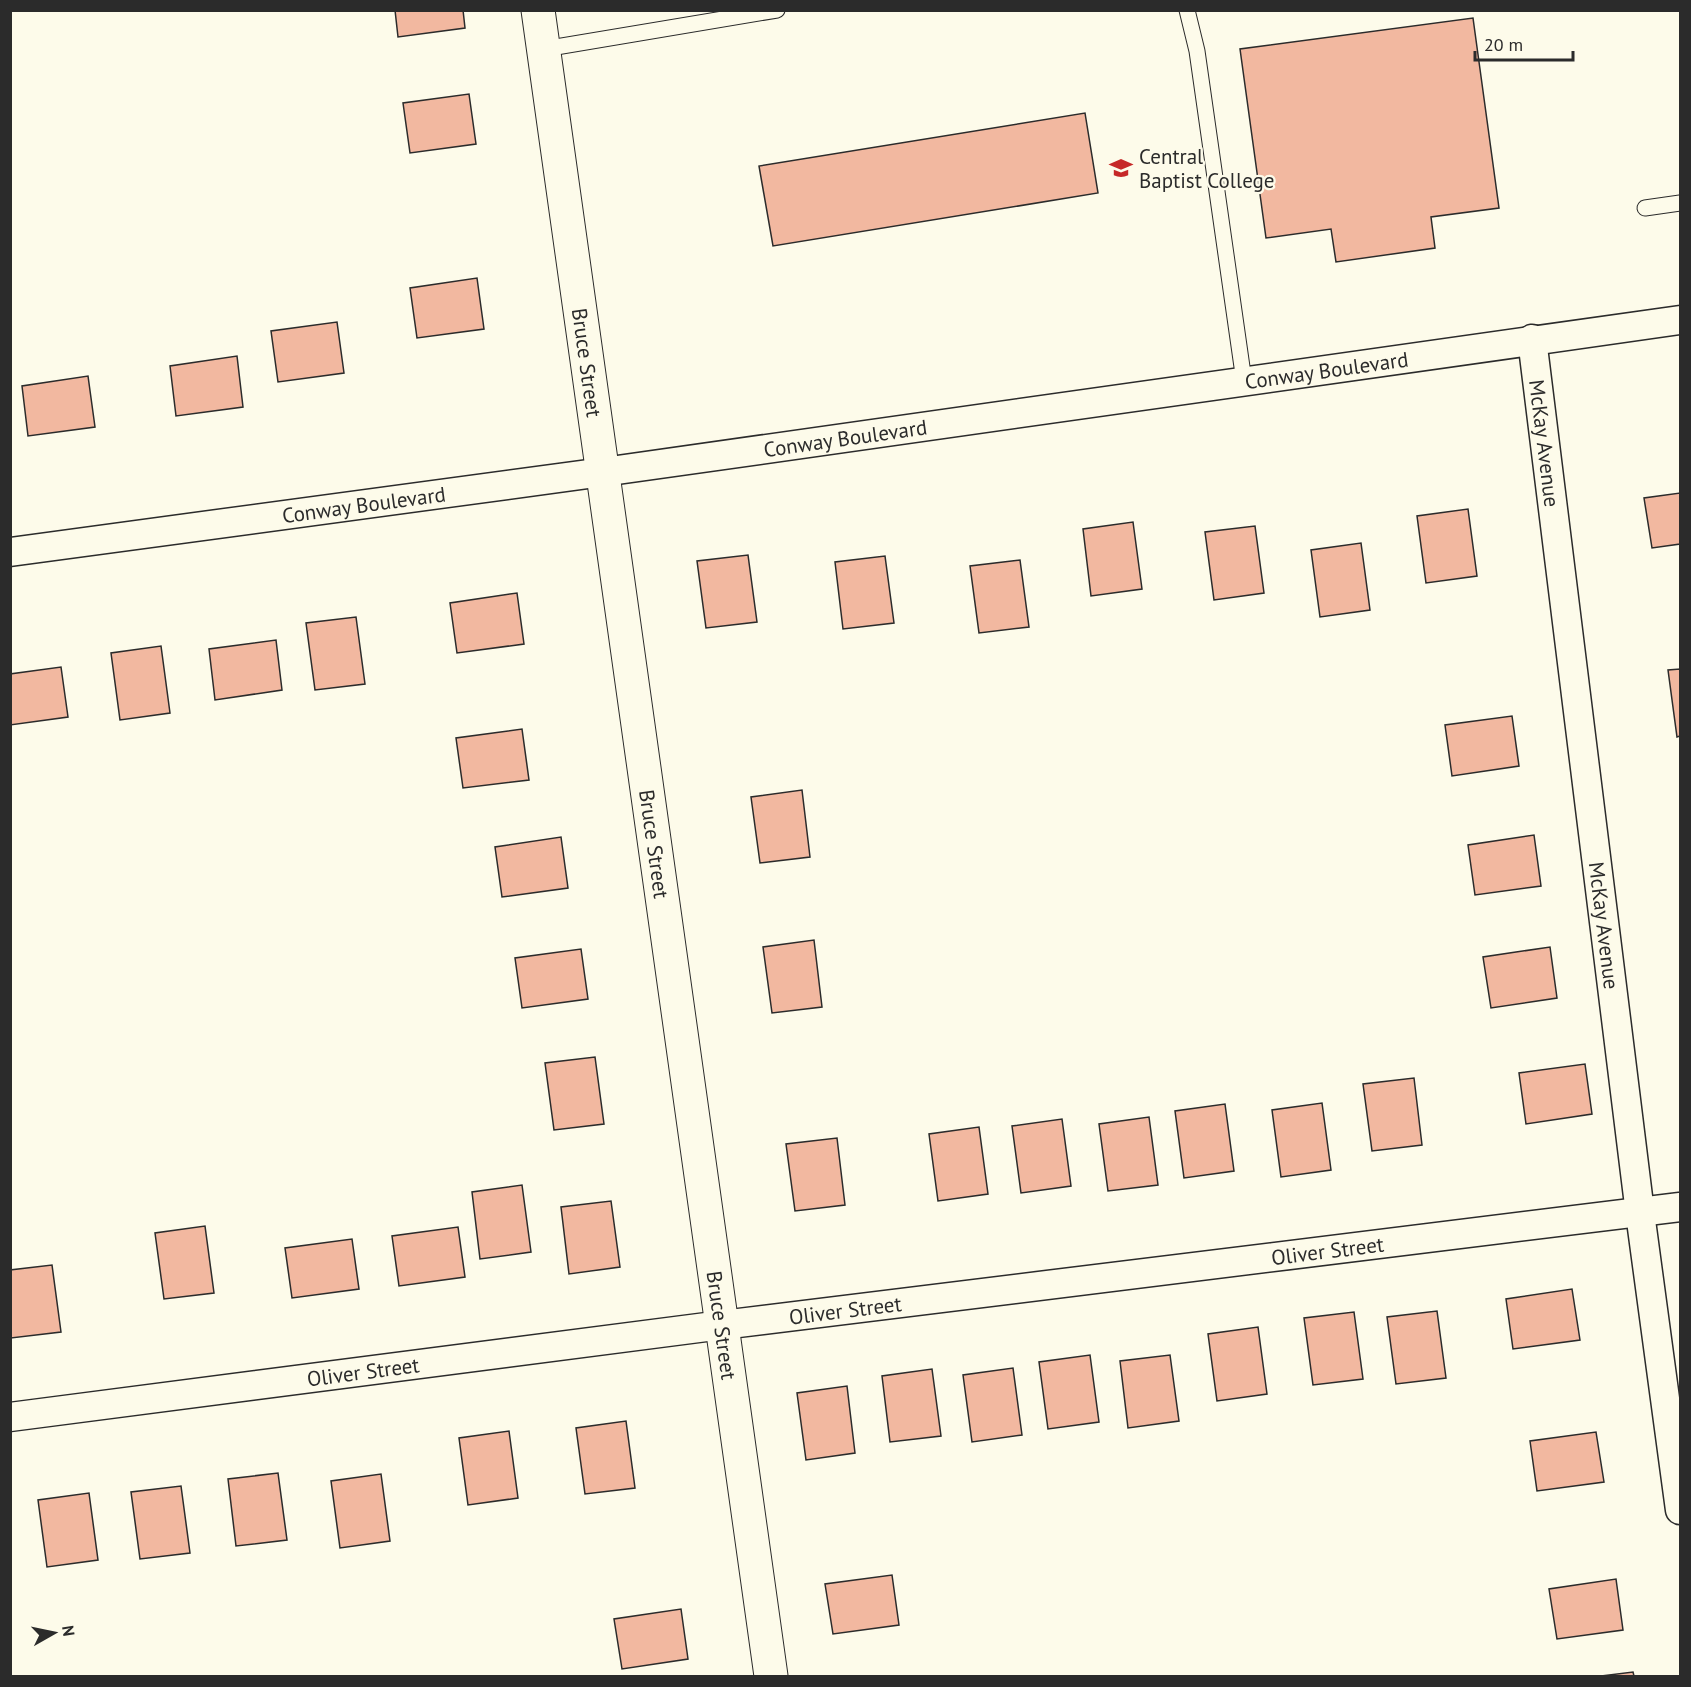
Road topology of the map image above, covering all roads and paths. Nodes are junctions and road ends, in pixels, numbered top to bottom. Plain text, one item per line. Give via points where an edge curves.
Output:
1 (538, 10) edge
2 (777, 10) edge
3 (1187, 10) edge
4 (544, 48) junction
5 (1680, 203) edge
6 (1645, 208) dead end
7 (1680, 320) edge
8 (1532, 339) junction
9 (1244, 381) junction
10 (603, 472) junction
11 (10, 552) edge
12 (1680, 1207) edge
13 (1640, 1213) junction
14 (722, 1325) junction
15 (10, 1417) edge
16 (1680, 1510) edge
17 (771, 1677) edge

1 - 4 street, Bruce Street
2 - 4 lane
3 - 9 lane via 1197,51
4 - 10 street, Bruce Street
5 - 6 lane
7 - 8 street, Conway Boulevard
8 - 9 street, Conway Boulevard
8 - 13 street, McKay Avenue
9 - 10 street, Conway Boulevard
10 - 11 street, Conway Boulevard
10 - 14 street, Bruce Street
12 - 13 street, Oliver Street
13 - 14 street, Oliver Street
13 - 16 street, McKay Avenue
14 - 15 street, Oliver Street
14 - 17 street, Bruce Street

